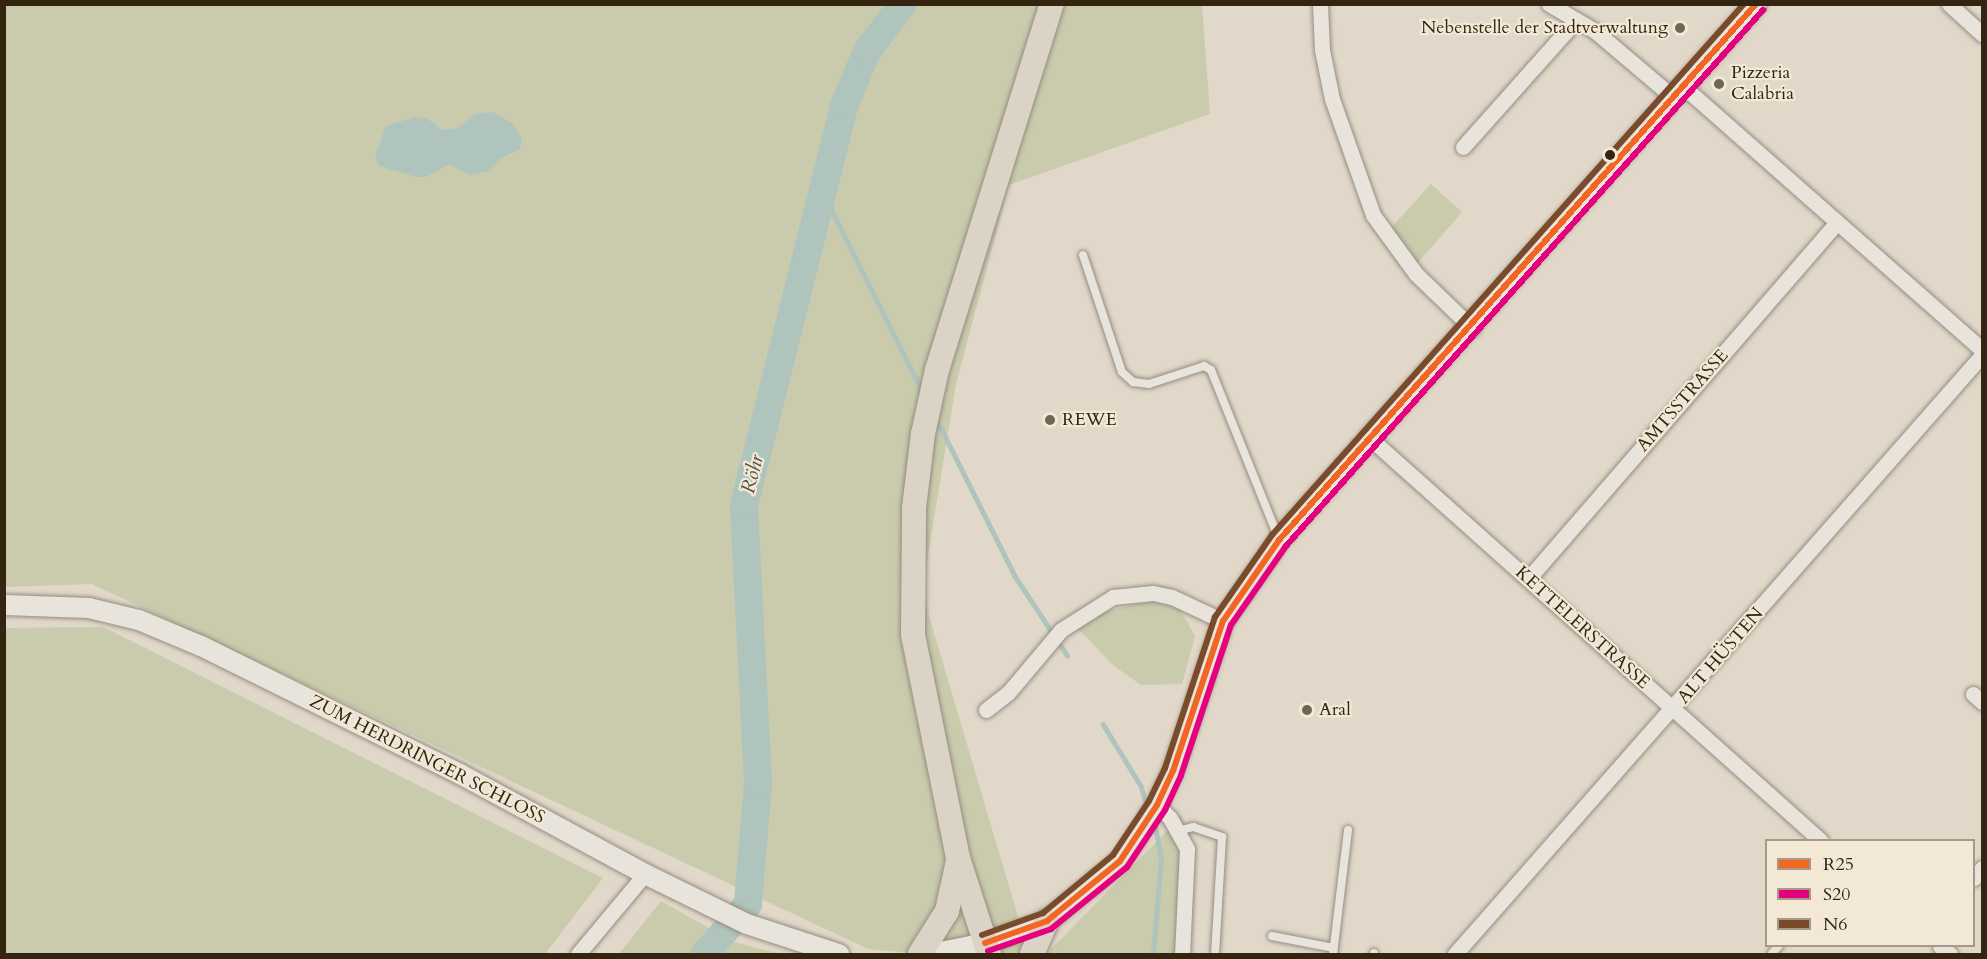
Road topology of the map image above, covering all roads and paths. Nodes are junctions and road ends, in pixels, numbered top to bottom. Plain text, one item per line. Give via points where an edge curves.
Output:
1 (1052, 4) edge
2 (1320, 4) edge
3 (1549, 4) edge
4 (1756, 4) edge
5 (1949, 4) edge
6 (1576, 20) junction
7 (1983, 34) edge
8 (1679, 92) junction
9 (1463, 147) dead end
10 (1837, 222) junction
11 (1083, 255) dead end
12 (1472, 327) junction
13 (1983, 350) edge
14 (1983, 355) edge
15 (1372, 440) junction
16 (1279, 540) junction
17 (1528, 579) junction
18 (4, 605) edge
19 (1223, 621) junction
20 (986, 710) dead end
21 (1674, 710) junction
22 (1157, 805) junction
23 (1348, 830) dead end
24 (1178, 831) junction
25 (1819, 839) edge
26 (958, 858) junction
27 (645, 874) junction
28 (1047, 921) junction
29 (1272, 936) dead end
30 (987, 949) edge
31 (1333, 951) edge
32 (578, 954) edge
33 (839, 954) edge
34 (920, 954) edge
35 (932, 954) edge
36 (1032, 954) edge
37 (1182, 954) edge
38 (1215, 954) edge
39 (1455, 954) edge

1 - 26 main road via 937,370 923,434 914,508 912,634
2 - 12 street via 1322,50 1332,99 1373,215 1416,274
3 - 6 street
4 - 8 street
5 - 7 street
6 - 8 street
6 - 9 street
8 - 10 street
8 - 12 street
10 - 13 street
10 - 17 street, AMTSSTRASSE
11 - 16 lane via 1122,372 1133,382 1149,384 1204,366 1212,370
12 - 15 street
14 - 21 street, ALT HÜSTEN
15 - 16 street
15 - 17 street, KETTELERSTRASSE
16 - 19 street
17 - 21 street, KETTELERSTRASSE
18 - 27 street, ZUM HERDRINGER SCHLOSS via 89,608 139,620 180,637 460,774
19 - 20 street via 1172,597 1134,592 1094,606 1056,636 1008,693
19 - 22 street via 1173,771
21 - 25 street, KETTELERSTRASSE
21 - 39 street, ALT HÜSTEN
22 - 24 street
22 - 28 street via 1120,861 1092,888
23 - 31 lane
24 - 37 street via 1187,856
24 - 38 lane via 1193,827 1222,837
26 - 30 main road
26 - 34 main road via 947,911
27 - 32 street
27 - 33 street, ZUM HERDRINGER SCHLOSS via 747,924
28 - 30 street
28 - 36 main road
29 - 31 lane
30 - 35 street

